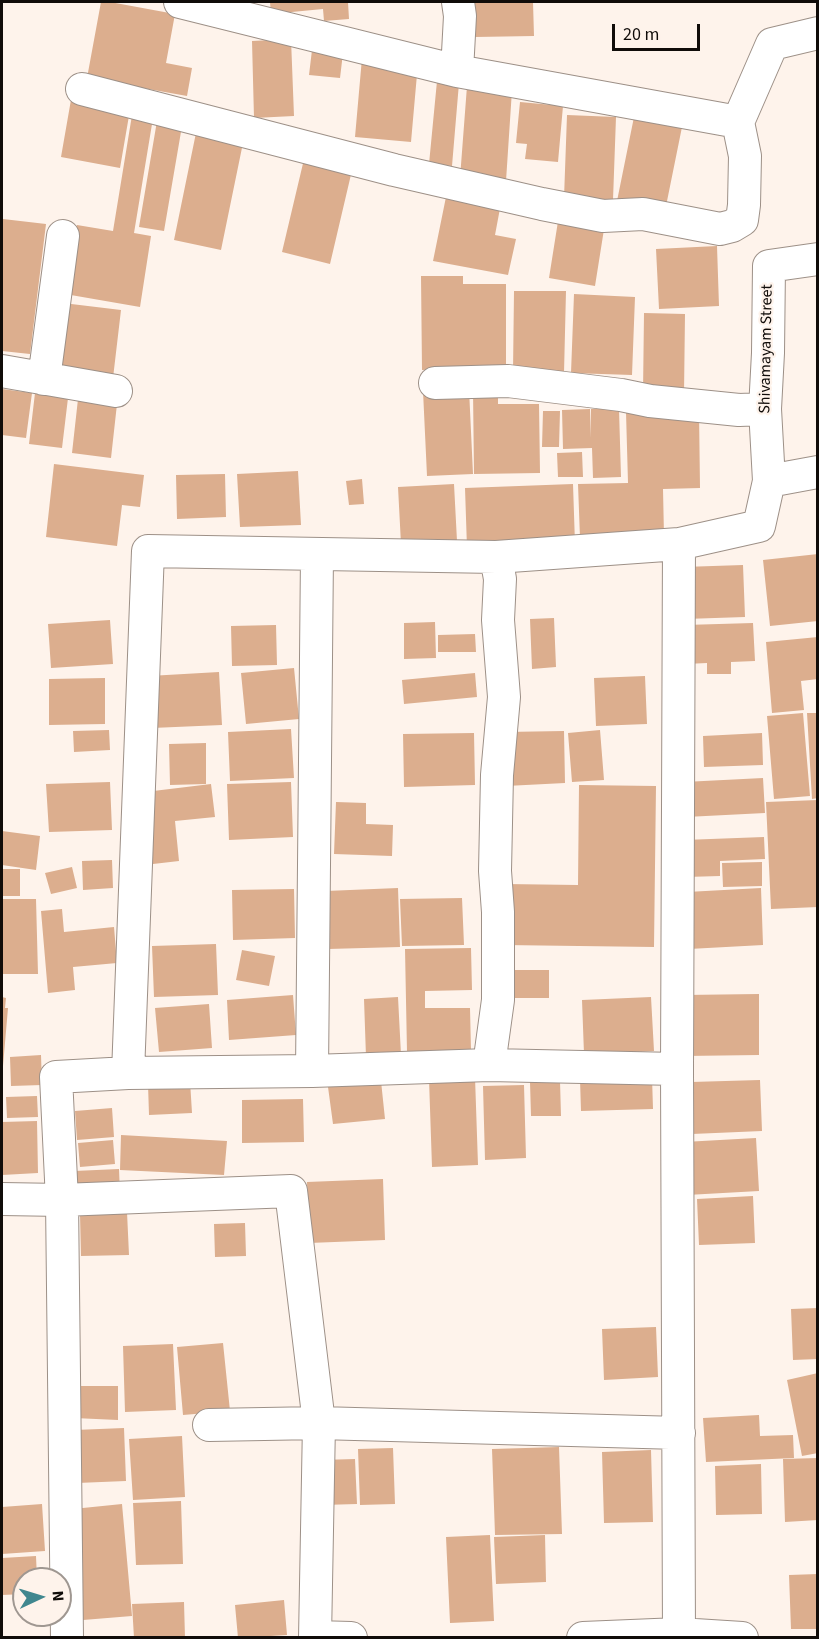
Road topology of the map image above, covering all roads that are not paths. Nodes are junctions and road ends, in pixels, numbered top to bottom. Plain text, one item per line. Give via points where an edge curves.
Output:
1 (180, 2) edge
2 (458, 2) edge
3 (258, 11) edge
4 (818, 33) edge
5 (457, 71) junction
6 (82, 88) dead end
7 (738, 122) junction
8 (63, 236) dead end
9 (818, 259) edge
10 (2, 371) edge
11 (44, 379) junction
12 (435, 383) dead end
13 (116, 391) dead end
14 (765, 409) junction
15 (818, 472) edge
16 (769, 481) junction
17 (679, 544) junction
18 (317, 554) junction
19 (496, 556) junction
20 (489, 1065) junction
21 (677, 1069) junction
22 (312, 1071) junction
23 (128, 1073) junction
24 (2, 1199) edge
25 (62, 1200) junction
26 (319, 1423) junction
27 (209, 1425) dead end
28 (679, 1433) junction
29 (679, 1636) edge
30 (315, 1637) edge
31 (67, 1638) edge
32 (351, 1638) edge
33 (583, 1638) edge
34 (742, 1638) edge

1 - 3 street
2 - 5 street
3 - 5 street
4 - 7 street via 772,44
5 - 7 street
6 - 7 street via 384,168 542,204 603,216 643,213 720,229 742,220 745,156
8 - 11 street
9 - 14 street, Shivamayam Street via 769,266
10 - 11 street
11 - 13 street
12 - 14 street via 508,381 684,405
14 - 16 street, Shivamayam Street
15 - 16 street
16 - 17 street, Shivamayam Street via 759,526
17 - 19 street
17 - 21 street
18 - 19 street
18 - 22 street
18 - 23 street via 148,551
19 - 20 street via 504,697 495,871 498,1000
20 - 21 street
20 - 22 street
21 - 28 street
22 - 23 street
23 - 25 street via 56,1077
24 - 25 street
25 - 26 street via 291,1191
25 - 31 street
26 - 27 street
26 - 28 street
26 - 30 street
28 - 29 street
29 - 33 street
29 - 34 street
30 - 32 street

